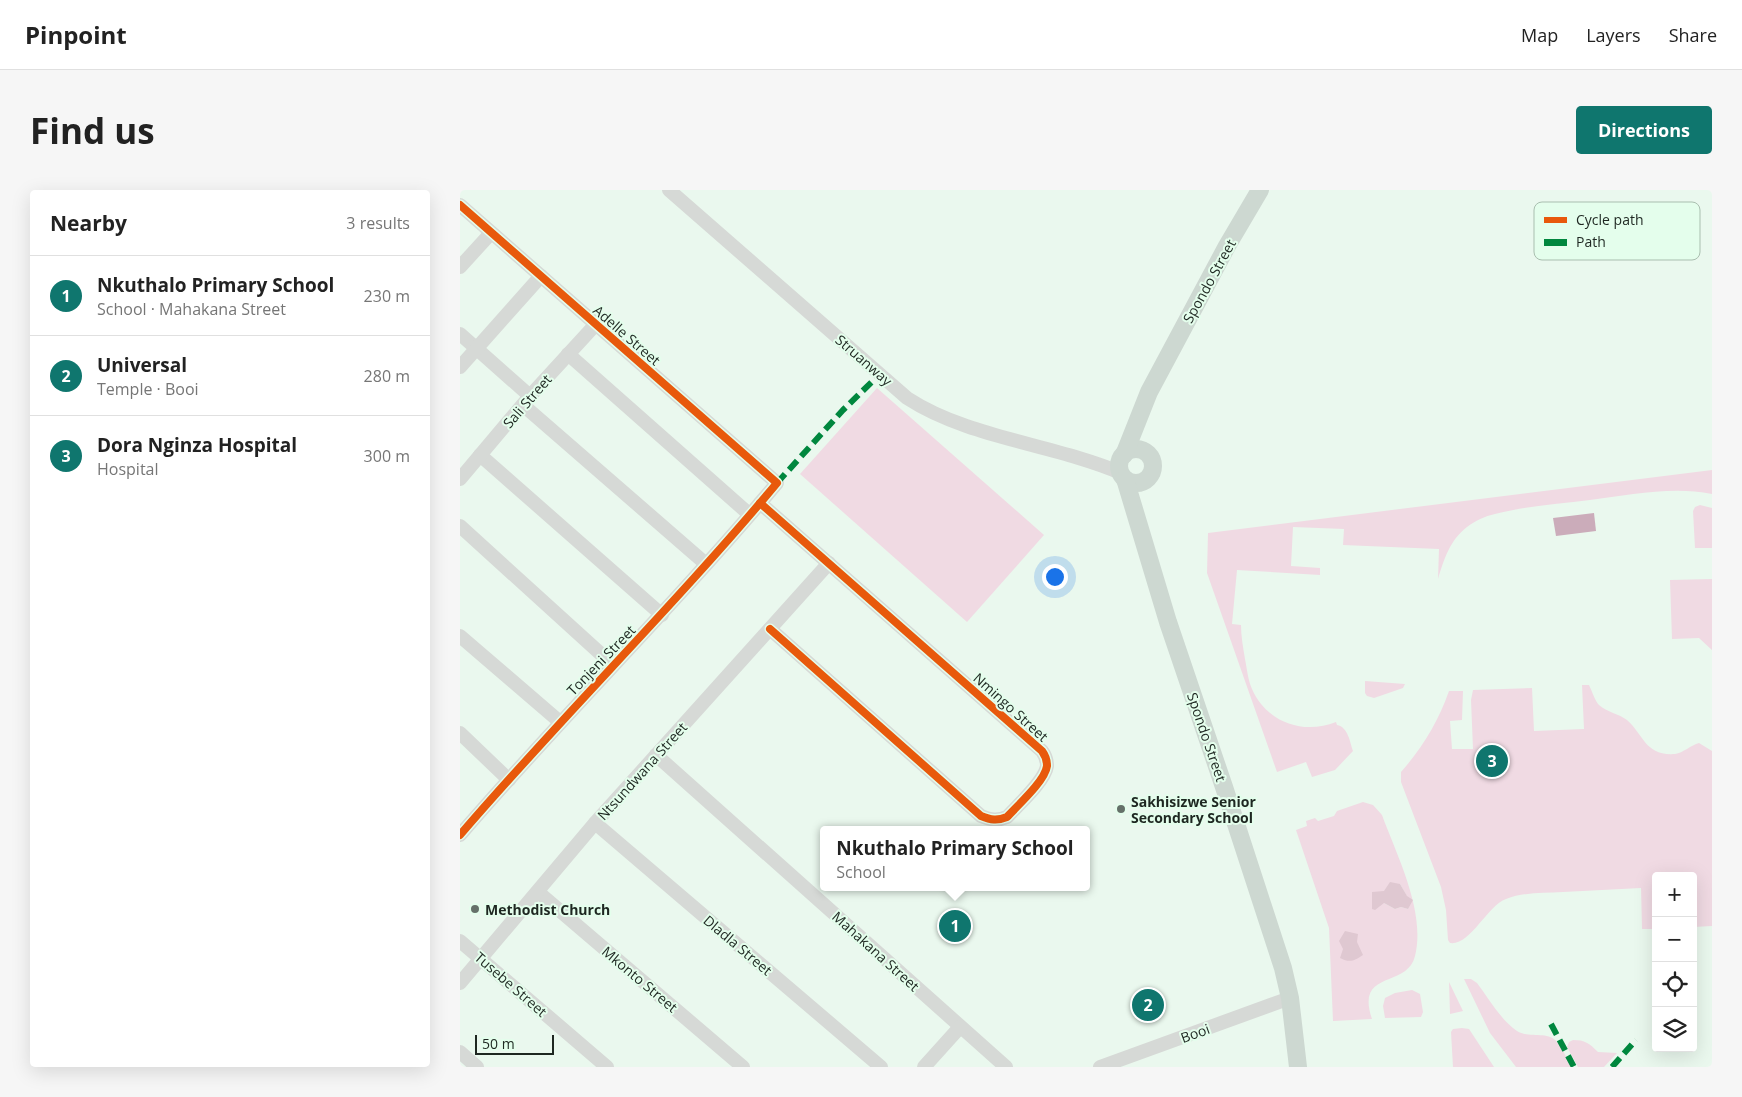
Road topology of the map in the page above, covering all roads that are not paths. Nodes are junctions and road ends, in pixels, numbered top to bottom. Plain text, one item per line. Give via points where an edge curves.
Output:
1 (669, 190) edge
2 (1260, 190) edge
3 (460, 205) edge
4 (491, 233) junction
5 (460, 267) edge
6 (540, 276) junction
7 (596, 324) junction
8 (460, 334) edge
9 (476, 348) junction
10 (568, 354) junction
11 (460, 367) edge
12 (1160, 373) junction
13 (527, 400) junction
14 (1145, 452) junction
15 (480, 455) junction
16 (1122, 467) junction
17 (460, 479) edge
18 (1146, 480) junction
19 (777, 483) joint
20 (760, 503) junction
21 (749, 514) junction
22 (460, 526) edge
23 (1147, 552) junction
24 (829, 563) junction
25 (706, 564) junction
26 (662, 615) junction
27 (770, 629) junction
28 (460, 636) edge
29 (613, 665) junction
30 (560, 722) junction
31 (460, 733) edge
32 (656, 755) junction
33 (509, 780) junction
34 (595, 823) junction
35 (461, 832) edge
36 (538, 892) junction
37 (460, 941) edge
38 (480, 958) junction
39 (460, 983) edge
40 (1290, 998) junction
41 (960, 1027) junction
42 (460, 1052) edge
43 (477, 1067) edge
44 (607, 1067) edge
45 (743, 1067) edge
46 (881, 1067) edge
47 (924, 1067) edge
48 (1006, 1067) edge
49 (1100, 1067) edge
50 (1298, 1067) edge

1 - 16 street, Struanway via 921,407 946,419 1096,463
2 - 12 main road, Spondo Street
3 - 4 street, Adelle Street
4 - 5 street
4 - 6 street, Adelle Street
6 - 7 street, Adelle Street
6 - 9 street
7 - 10 street, Sali Street
7 - 19 street, Adelle Street
8 - 9 street
9 - 11 street
9 - 13 street
10 - 13 street, Sali Street
10 - 21 street
12 - 14 main road, Spondo Street via 1144,432
12 - 16 main road, Spondo Street via 1141,408
13 - 15 street, Sali Street
13 - 25 street
14 - 16 main road via 1129,451
14 - 18 main road via 1152,463
15 - 17 street, Sali Street
15 - 26 street
16 - 18 main road via 1135,483
16 - 23 main road, Spondo Street
18 - 23 main road, Spondo Street
19 - 20 street, Tonjeni Street
20 - 21 street, Tonjeni Street
20 - 24 street, Nmingo Street
21 - 25 street, Tonjeni Street
22 - 29 street
23 - 40 main road, Spondo Street via 1266,913
24 - 27 street, Ntsundwana Street
24 - 27 street, Nmingo Street via 1042,751 1047,762 1043,776 1007,817 991,820 981,816
25 - 26 street, Tonjeni Street
26 - 29 street, Tonjeni Street
27 - 32 street, Ntsundwana Street
28 - 30 street
29 - 30 street, Tonjeni Street
30 - 33 street, Tonjeni Street
31 - 33 street
32 - 34 street, Ntsundwana Street
32 - 41 street, Mahakana Street
33 - 35 street, Tonjeni Street
34 - 36 street, Ntsundwana Street
34 - 46 street, Dladla Street
36 - 38 street, Ntsundwana Street
36 - 45 street, Mkonto Street
37 - 38 street, Tusebe Street
38 - 39 street, Ntsundwana Street
38 - 44 street, Tusebe Street
40 - 49 street, Booi
40 - 50 main road, Spondo Street
41 - 47 street
41 - 48 street, Mahakana Street
42 - 43 street

